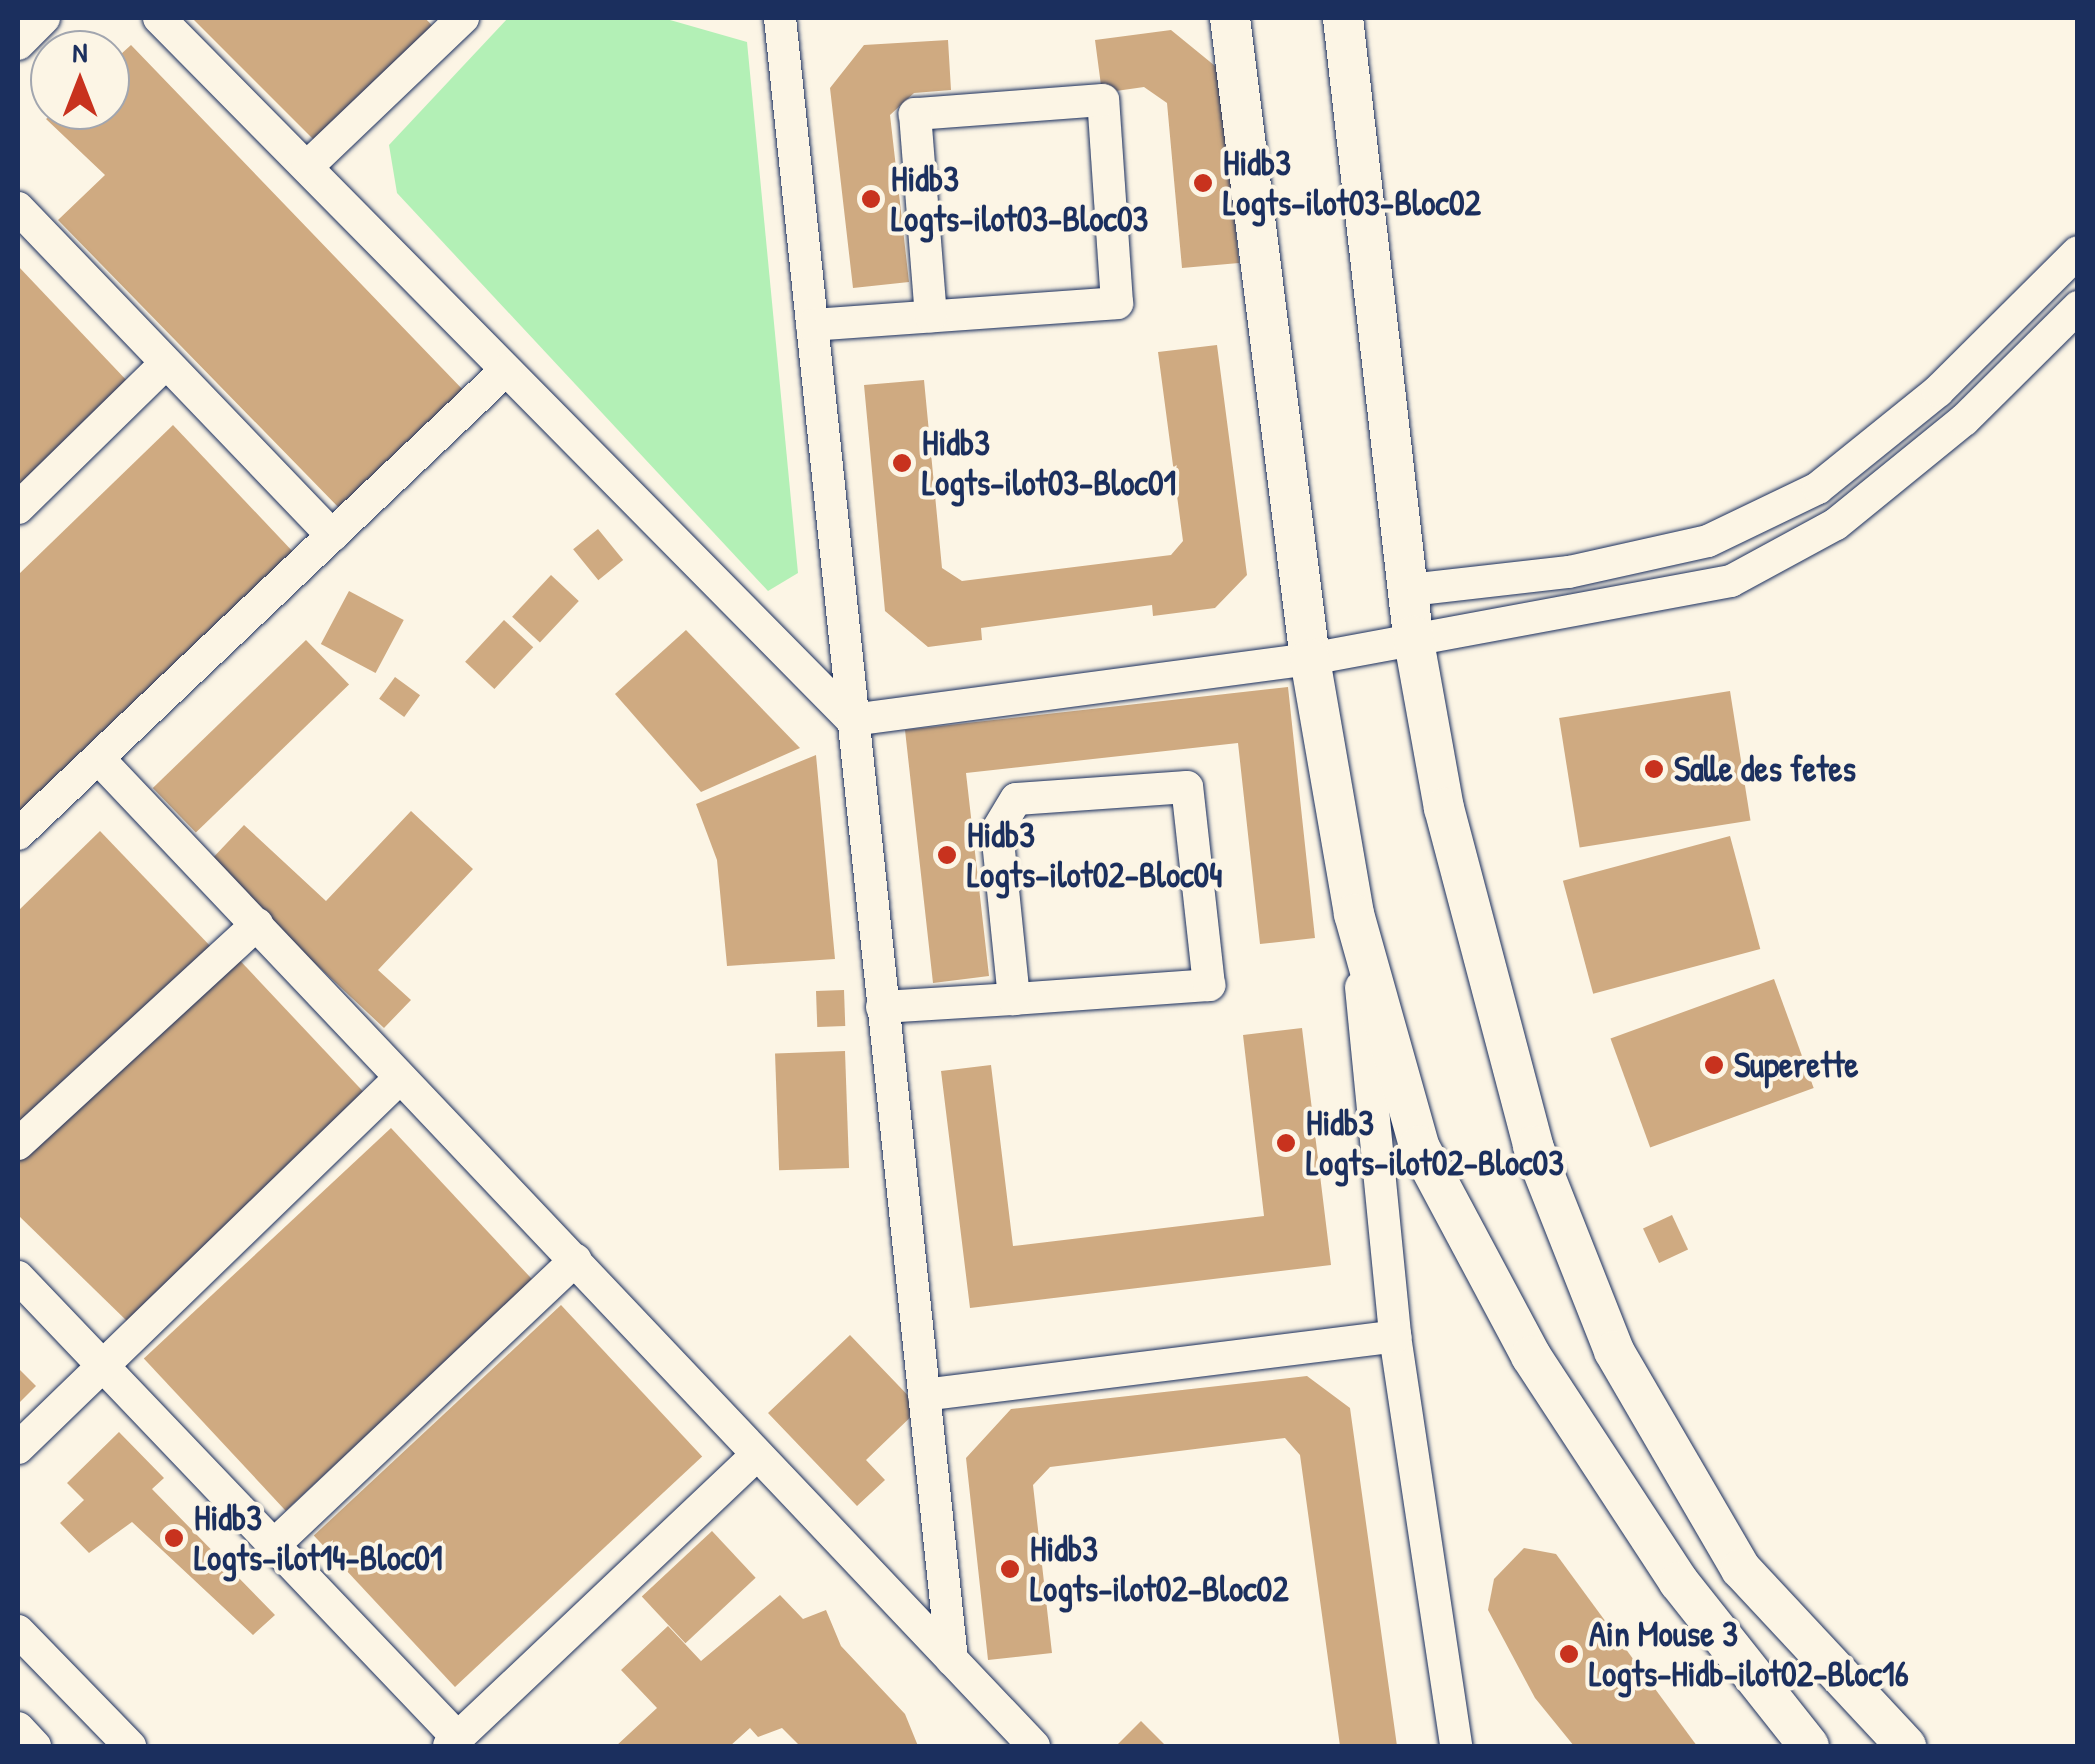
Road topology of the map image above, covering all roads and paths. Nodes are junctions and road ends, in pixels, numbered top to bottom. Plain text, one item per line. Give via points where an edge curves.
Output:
1 (44, 18) edge
2 (158, 18) edge
3 (463, 18) edge
4 (780, 18) edge
5 (1230, 18) edge
6 (1343, 18) edge
7 (18, 44) edge
8 (306, 166) junction
9 (18, 208) edge
10 (2078, 252) edge
11 (2078, 307) edge
12 (930, 316) junction
13 (812, 325) junction
14 (166, 363) junction
15 (506, 370) junction
16 (18, 508) edge
17 (332, 536) junction
18 (1410, 590) junction
19 (1413, 636) junction
20 (1310, 659) junction
21 (852, 720) junction
22 (98, 758) junction
23 (18, 834) edge
24 (1354, 914) junction
25 (258, 924) junction
26 (1014, 999) junction
27 (882, 1007) junction
28 (400, 1078) junction
29 (18, 1144) edge
30 (576, 1260) junction
31 (18, 1277) edge
32 (1396, 1336) junction
33 (102, 1364) junction
34 (924, 1394) junction
35 (18, 1448) edge
36 (757, 1454) junction
37 (274, 1545) junction
38 (18, 1631) edge
39 (952, 1660) junction
40 (18, 1728) edge
41 (1460, 1740) edge
42 (454, 1742) edge
43 (35, 1746) edge
44 (130, 1746) edge
45 (1034, 1746) edge
46 (1809, 1746) edge
47 (1906, 1746) edge

1 - 7 street
2 - 8 street
3 - 8 street
4 - 13 street
5 - 20 street
6 - 18 street
8 - 15 street
9 - 14 street
10 - 18 street via 1938,391 1818,488 1708,541 1569,572
11 - 19 street via 1964,420 1836,524 1731,582
12 - 12 street via 1118,303 1103,100 915,114
12 - 13 street
13 - 21 street
14 - 16 street
14 - 17 street
15 - 17 street
15 - 21 street
17 - 22 street
18 - 19 street
19 - 20 street
19 - 47 street via 1444,808 1533,1146 1614,1352 1742,1569
20 - 21 street
20 - 24 street
21 - 27 street
22 - 23 street
22 - 25 street
24 - 32 street
24 - 46 street via 1419,1146 1531,1356 1679,1582
25 - 28 street
25 - 29 street
26 - 26 street via 1208,985 1187,787 1016,799 997,832
26 - 27 street
27 - 34 street
28 - 30 street
28 - 33 street
30 - 36 street
30 - 37 street
31 - 33 street
32 - 34 street
32 - 41 street
33 - 35 street
33 - 37 street
34 - 39 street
36 - 39 street
36 - 42 street
37 - 42 street
38 - 44 street
39 - 45 street
40 - 43 street

